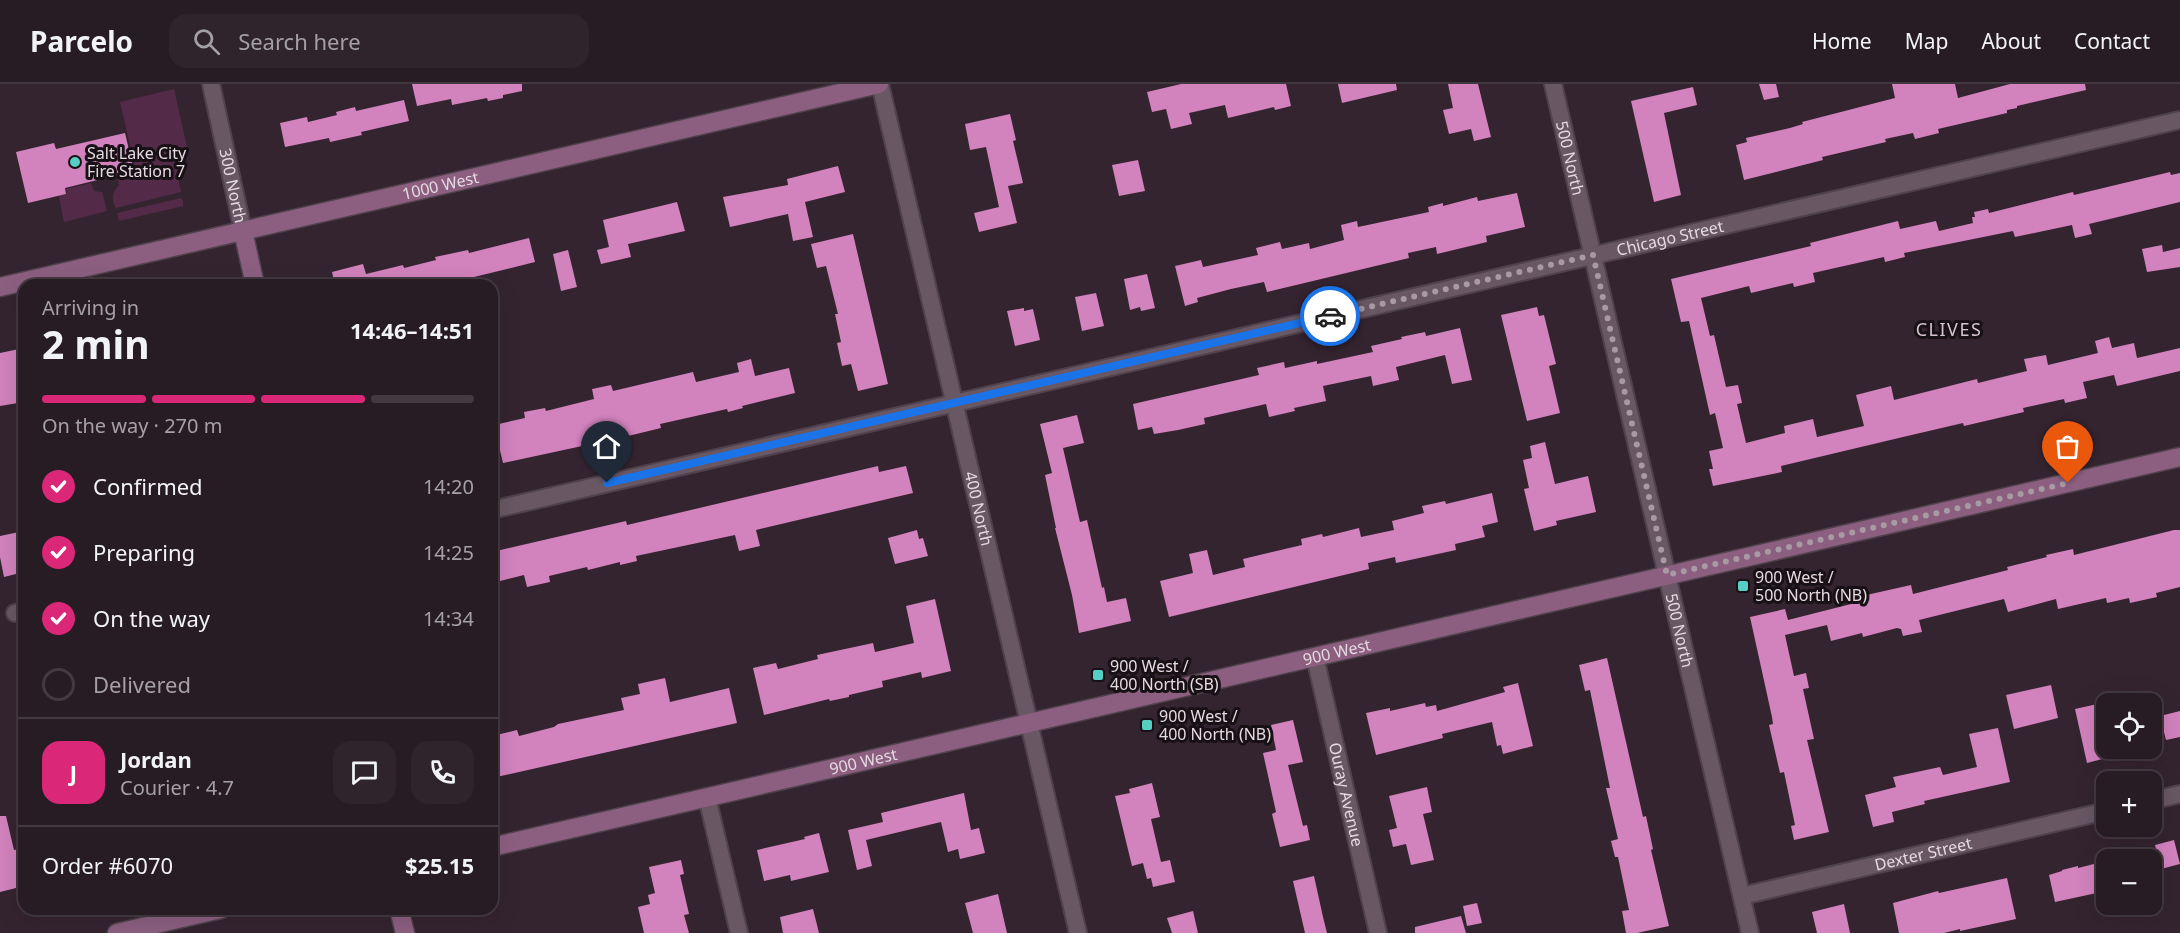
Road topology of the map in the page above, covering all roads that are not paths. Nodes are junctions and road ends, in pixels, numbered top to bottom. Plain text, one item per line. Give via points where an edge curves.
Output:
1 (211, 84) edge
2 (879, 84) edge
3 (1552, 84) edge
4 (2180, 120) edge
5 (243, 231) junction
6 (1593, 255) junction
7 (35, 279) edge
8 (254, 279) edge
9 (18, 283) edge
10 (0, 287) edge
11 (955, 403) junction
12 (2180, 457) edge
13 (498, 509) edge
14 (1667, 575) junction
15 (1315, 657) junction
16 (1029, 723) junction
17 (2180, 794) edge
18 (707, 797) junction
19 (2162, 798) edge
20 (2096, 813) edge
21 (498, 845) edge
22 (1742, 896) junction
23 (195, 915) edge
24 (400, 915) edge
25 (117, 933) edge
26 (405, 933) edge
27 (739, 933) edge
28 (1078, 933) edge
29 (1378, 933) edge
30 (1750, 933) edge

1 - 5 street, 300 North
2 - 5 main road, 1000 West
2 - 11 street, 400 North
3 - 6 street, 500 North
4 - 6 street, Chicago Street
5 - 7 main road, 1000 West
5 - 8 main road, 300 North
6 - 11 street, Chicago Street
6 - 14 street, 500 North
9 - 10 main road, 1000 West
11 - 13 street, Chicago Street
11 - 16 street, 400 North
12 - 14 main road, 900 West
14 - 15 main road, 900 West
14 - 22 street, 500 North
15 - 16 main road, 900 West
15 - 29 street, Ouray Avenue
16 - 18 main road, 900 West
16 - 28 street, 400 North
17 - 19 street
18 - 21 main road, 900 West
18 - 27 street
20 - 22 street, Dexter Street
22 - 30 street, 500 North
23 - 25 main road
24 - 26 main road

